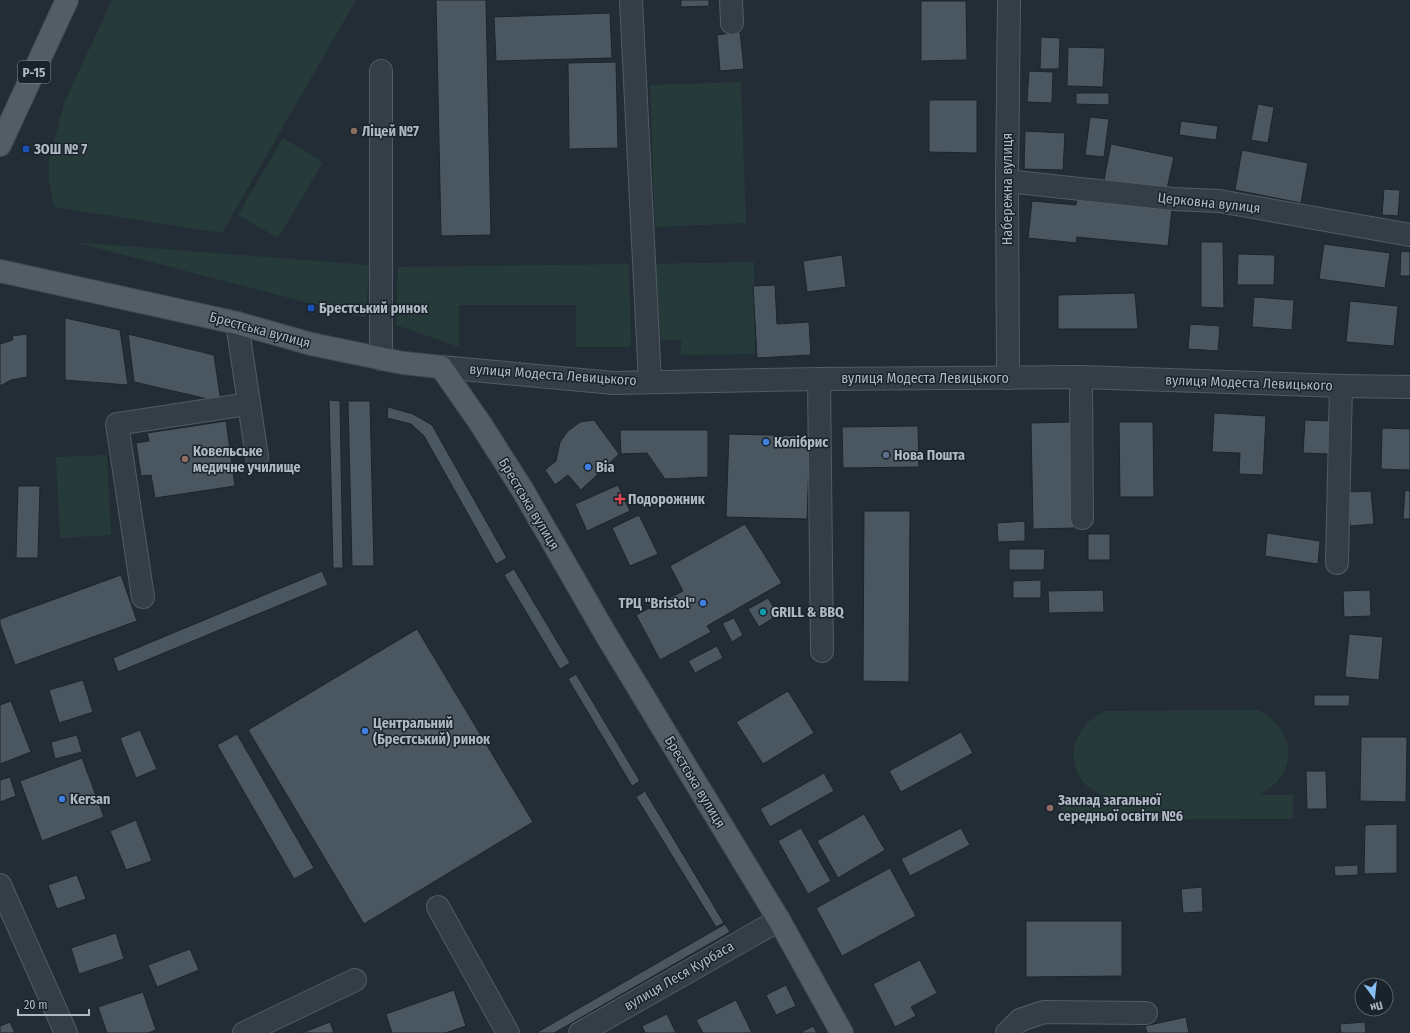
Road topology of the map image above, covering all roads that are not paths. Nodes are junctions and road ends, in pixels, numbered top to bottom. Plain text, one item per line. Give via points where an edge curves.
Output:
1 (67, 0) edge
2 (631, 0) edge
3 (731, 0) edge
4 (1009, 0) edge
5 (732, 23) dead end
6 (381, 72) dead end
7 (0, 144) edge
8 (1007, 181) junction
9 (1410, 235) edge
10 (0, 271) edge
11 (237, 323) junction
12 (381, 359) junction
13 (440, 367) junction
14 (1081, 377) junction
15 (1008, 378) junction
16 (819, 379) junction
17 (650, 382) junction
18 (1341, 386) junction
19 (1410, 387) edge
20 (248, 404) junction
21 (257, 457) dead end
22 (1082, 518) dead end
23 (1337, 563) dead end
24 (143, 597) dead end
25 (822, 650) dead end
26 (0, 885) edge
27 (438, 907) dead end
28 (779, 920) junction
29 (355, 980) dead end
30 (1146, 1013) dead end
31 (66, 1033) edge
32 (244, 1033) edge
33 (508, 1033) edge
34 (580, 1033) edge
35 (842, 1033) edge
36 (1007, 1033) edge

1 - 7 main road, Р-15
2 - 17 street
3 - 5 street
4 - 8 street, Набережна вулиця
6 - 12 street
8 - 9 street, Церковна вулиця via 1173,199 1219,201
8 - 15 street, Набережна вулиця
10 - 11 main road, Брестська вулиця
11 - 12 main road, Брестська вулиця via 311,344
11 - 20 street
12 - 13 main road, Брестська вулиця
13 - 17 street, вулиця Модеста Левицького via 614,383
13 - 28 main road, Брестська вулиця via 480,422 522,489 605,633
14 - 15 street, вулиця Модеста Левицького
14 - 18 street, вулиця Модеста Левицького
14 - 22 street
15 - 16 street, вулиця Модеста Левицького
16 - 17 street, вулиця Модеста Левицького
16 - 25 street
18 - 19 street, вулиця Модеста Левицького
18 - 23 street
20 - 21 street
20 - 24 street via 117,424
26 - 31 street
27 - 33 street
28 - 34 street, вулиця Леся Курбаса
28 - 35 main road, Брестська вулиця
29 - 32 street
30 - 36 street via 1044,1012 1020,1020

